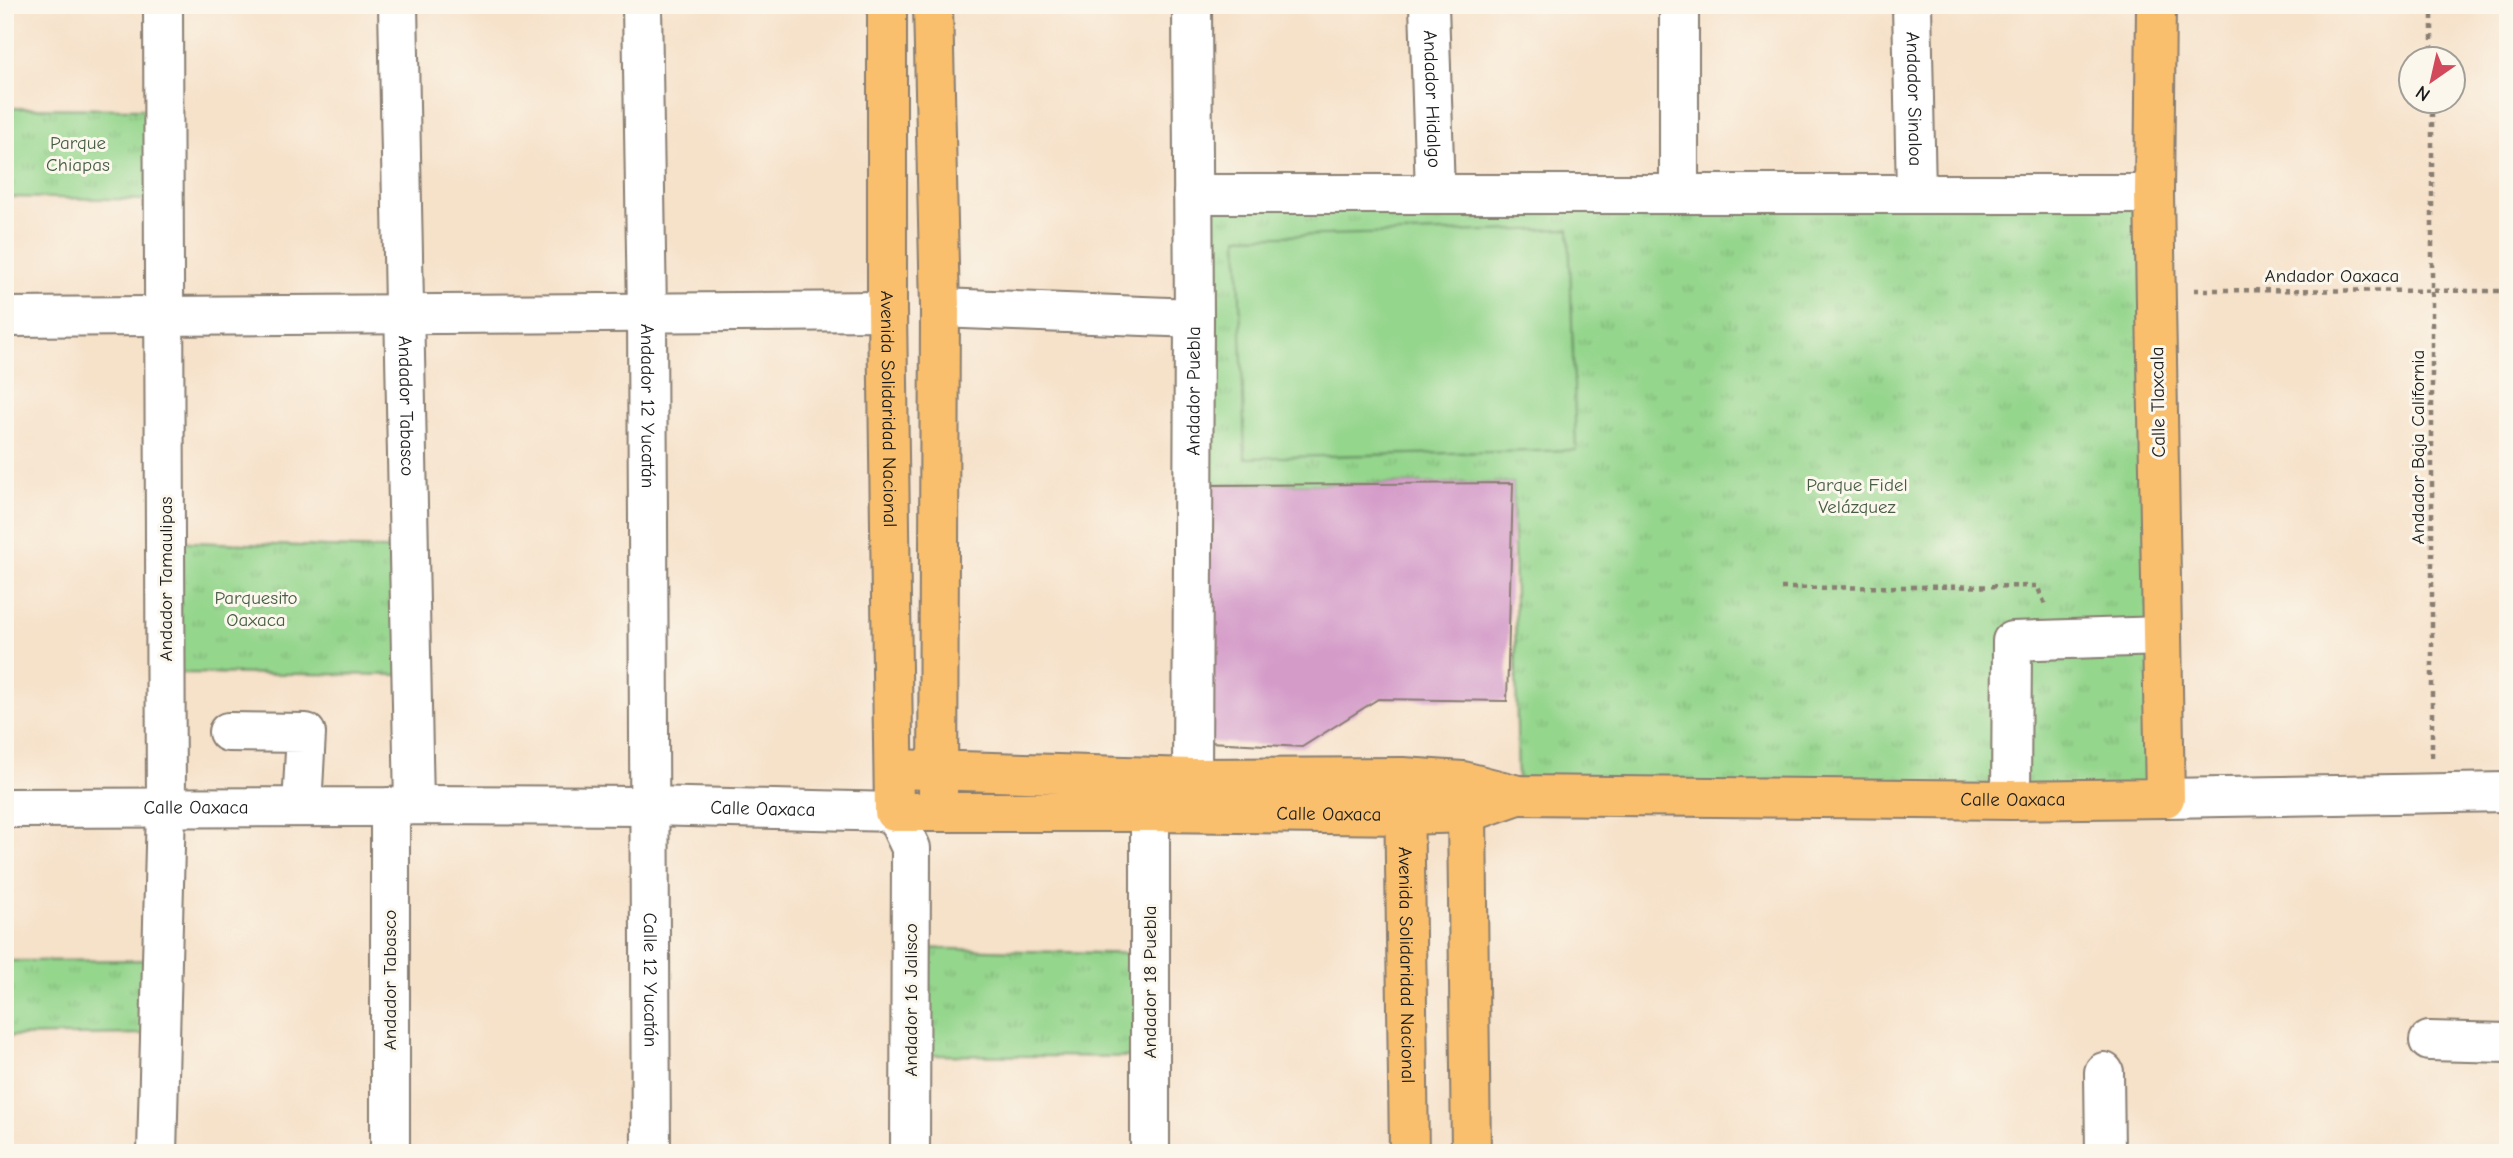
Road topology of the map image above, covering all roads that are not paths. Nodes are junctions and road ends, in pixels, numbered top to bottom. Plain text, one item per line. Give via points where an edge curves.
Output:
1 (163, 5) edge
2 (398, 5) edge
3 (642, 5) edge
4 (887, 5) edge
5 (933, 5) edge
6 (1192, 5) edge
7 (1429, 5) edge
8 (1679, 5) edge
9 (1912, 5) edge
10 (2156, 5) edge
11 (1435, 193) junction
12 (1916, 193) junction
13 (1193, 194) junction
14 (1679, 194) junction
15 (2154, 194) junction
16 (940, 308) junction
17 (887, 311) junction
18 (647, 313) junction
19 (405, 314) junction
20 (166, 315) junction
21 (5, 317) edge
22 (1194, 318) junction
23 (2162, 636) junction
24 (228, 732) dead end
25 (895, 769) junction
26 (938, 769) junction
27 (1403, 777) junction
28 (1192, 778) junction
29 (2508, 792) edge
30 (1466, 797) junction
31 (2165, 798) junction
32 (2011, 800) junction
33 (402, 806) junction
34 (648, 806) junction
35 (302, 807) junction
36 (5, 808) edge
37 (166, 808) junction
38 (938, 811) junction
39 (894, 812) junction
40 (1150, 812) junction
41 (1406, 815) junction
42 (911, 848) junction
43 (2428, 1041) dead end
44 (2508, 1043) edge
45 (2105, 1072) dead end
46 (157, 1153) edge
47 (390, 1153) edge
48 (651, 1153) edge
49 (910, 1153) edge
50 (1150, 1153) edge
51 (1409, 1153) edge
52 (1471, 1153) edge
53 (2105, 1153) edge

1 - 20 street, Andador Tamaulipas
2 - 19 street, Andador Tabasco
3 - 18 street, Andador 12 Yucatán
4 - 17 main road, Avenida Solidaridad Nacional
5 - 16 main road
6 - 13 street, Andador Puebla
7 - 11 street, Andador Hidalgo
8 - 14 street
9 - 12 street, Andador Sinaloa
10 - 15 main road, Calle Tlaxcala
11 - 13 street
11 - 14 street
12 - 14 street
12 - 15 street
13 - 22 street, Andador Puebla
15 - 23 main road, Calle Tlaxcala
16 - 22 street
16 - 26 main road
17 - 18 street
17 - 25 main road, Avenida Solidaridad Nacional
18 - 19 street
18 - 34 street, Andador 12 Yucatán
19 - 20 street
19 - 33 street, Andador Tabasco
20 - 21 street
20 - 37 street, Andador Tamaulipas
22 - 28 street, Andador Puebla
23 - 31 main road, Calle Tlaxcala
23 - 32 street via 2012,641
24 - 35 street via 306,733
25 - 26 main road, Calle Oaxaca
25 - 39 main road, Avenida Solidaridad Nacional
26 - 28 main road, Calle Oaxaca
26 - 38 main road
27 - 28 main road, Calle Oaxaca
27 - 30 main road, Calle Oaxaca
27 - 41 main road, Avenida Solidaridad Nacional
29 - 31 street, Calle Oaxaca
30 - 32 main road, Calle Oaxaca
30 - 41 main road, Calle Oaxaca
30 - 52 main road
31 - 32 main road, Calle Oaxaca
33 - 34 street, Calle Oaxaca
33 - 35 street, Calle Oaxaca
33 - 47 street, Andador Tabasco
34 - 39 street, Calle Oaxaca
34 - 48 street, Calle 12 Yucatán
35 - 37 street, Calle Oaxaca
36 - 37 street, Calle Oaxaca
37 - 46 street, Andador Tamaulipas
38 - 39 main road, Calle Oaxaca
38 - 40 main road, Calle Oaxaca
38 - 42 street
39 - 42 street, Andador 16 Jalisco
40 - 41 main road, Calle Oaxaca
40 - 50 street, Andador 18 Puebla
41 - 51 main road, Avenida Solidaridad Nacional
42 - 49 street, Andador 16 Jalisco
43 - 44 street
45 - 53 street

